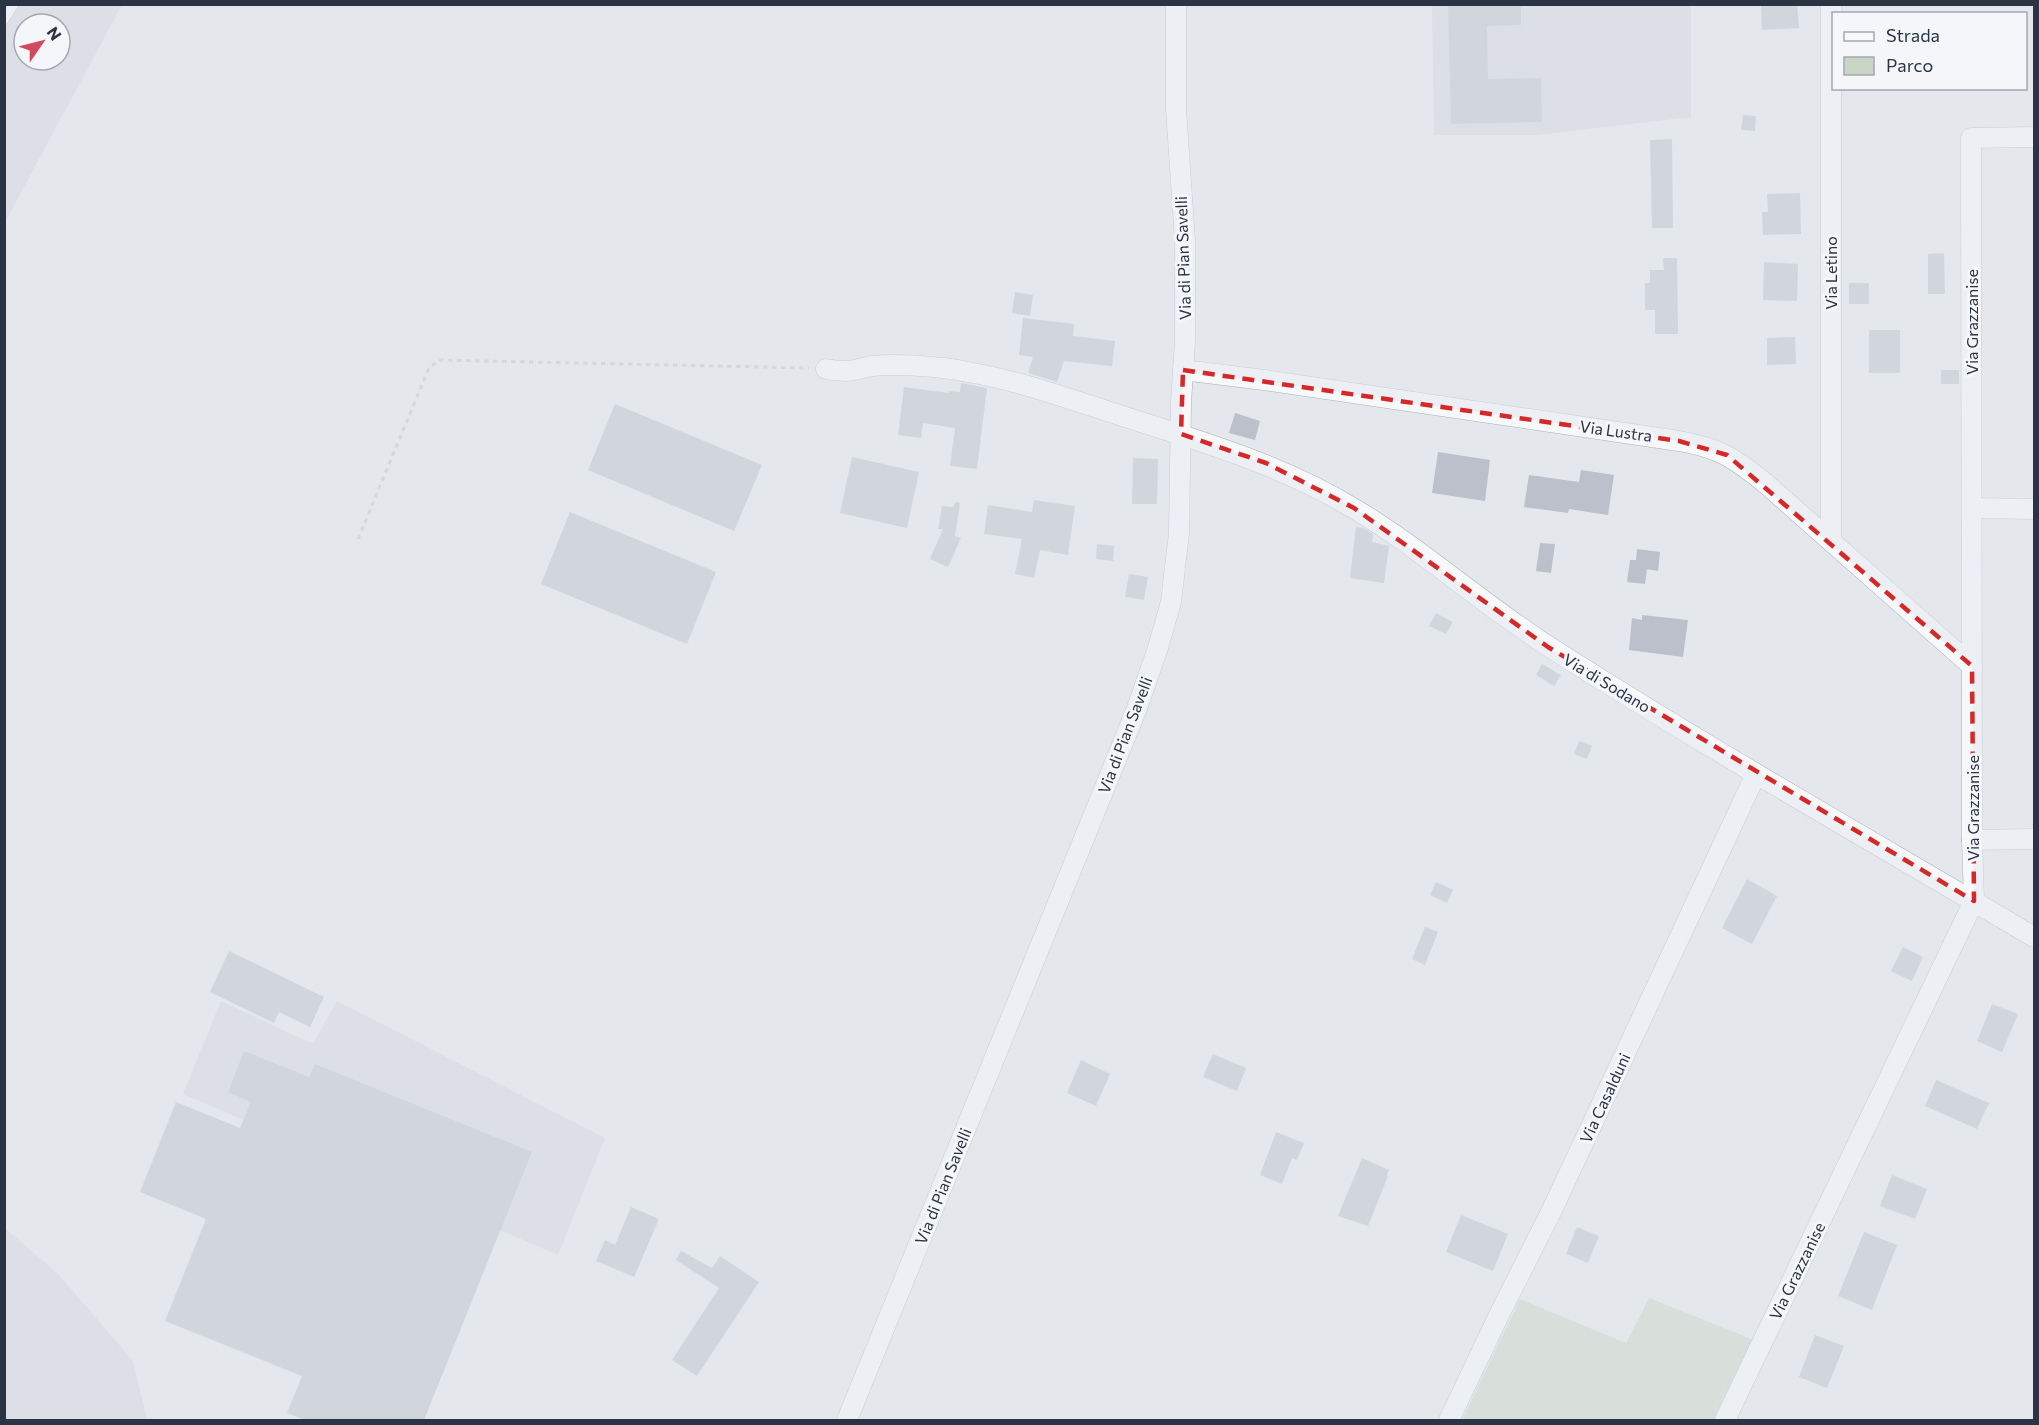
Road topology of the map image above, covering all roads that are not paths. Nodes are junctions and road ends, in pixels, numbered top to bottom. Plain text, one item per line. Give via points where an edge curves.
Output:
1 (14, 4) edge
2 (1176, 4) edge
3 (1831, 4) edge
4 (4, 20) edge
5 (2034, 137) edge
6 (826, 369) road end
7 (1184, 370) junction
8 (1180, 435) junction
9 (1973, 508) junction
10 (2034, 509) edge
11 (1832, 541) junction
12 (1972, 666) junction
13 (1756, 774) junction
14 (2034, 839) edge
15 (1972, 840) junction
16 (1974, 901) junction
17 (2034, 937) edge
18 (848, 1420) edge
19 (1449, 1420) edge
20 (1725, 1420) edge

1 - 4 lane
2 - 7 street, Via di Pian Savelli via 1176,109 1185,241
3 - 11 street, Via Letino
5 - 9 street, Via Grazzanise via 1971,138
6 - 8 street, Via di Sodano via 847,371 876,365 966,371 1018,383
7 - 8 street, Via di Pian Savelli
7 - 11 street, Via Lustra via 1708,447 1741,465
8 - 13 street, Via di Sodano via 1266,464 1354,508 1548,647
8 - 18 street, Via di Pian Savelli via 1175,580 1147,681
9 - 10 street
9 - 12 street, Via Grazzanise
11 - 12 street, Via Lustra
12 - 15 street, Via Grazzanise
13 - 16 street, Via di Sodano
13 - 19 street, Via Casalduni
14 - 15 street
15 - 16 street, Via Grazzanise
16 - 17 street, Via di Sodano
16 - 20 street, Via Grazzanise

